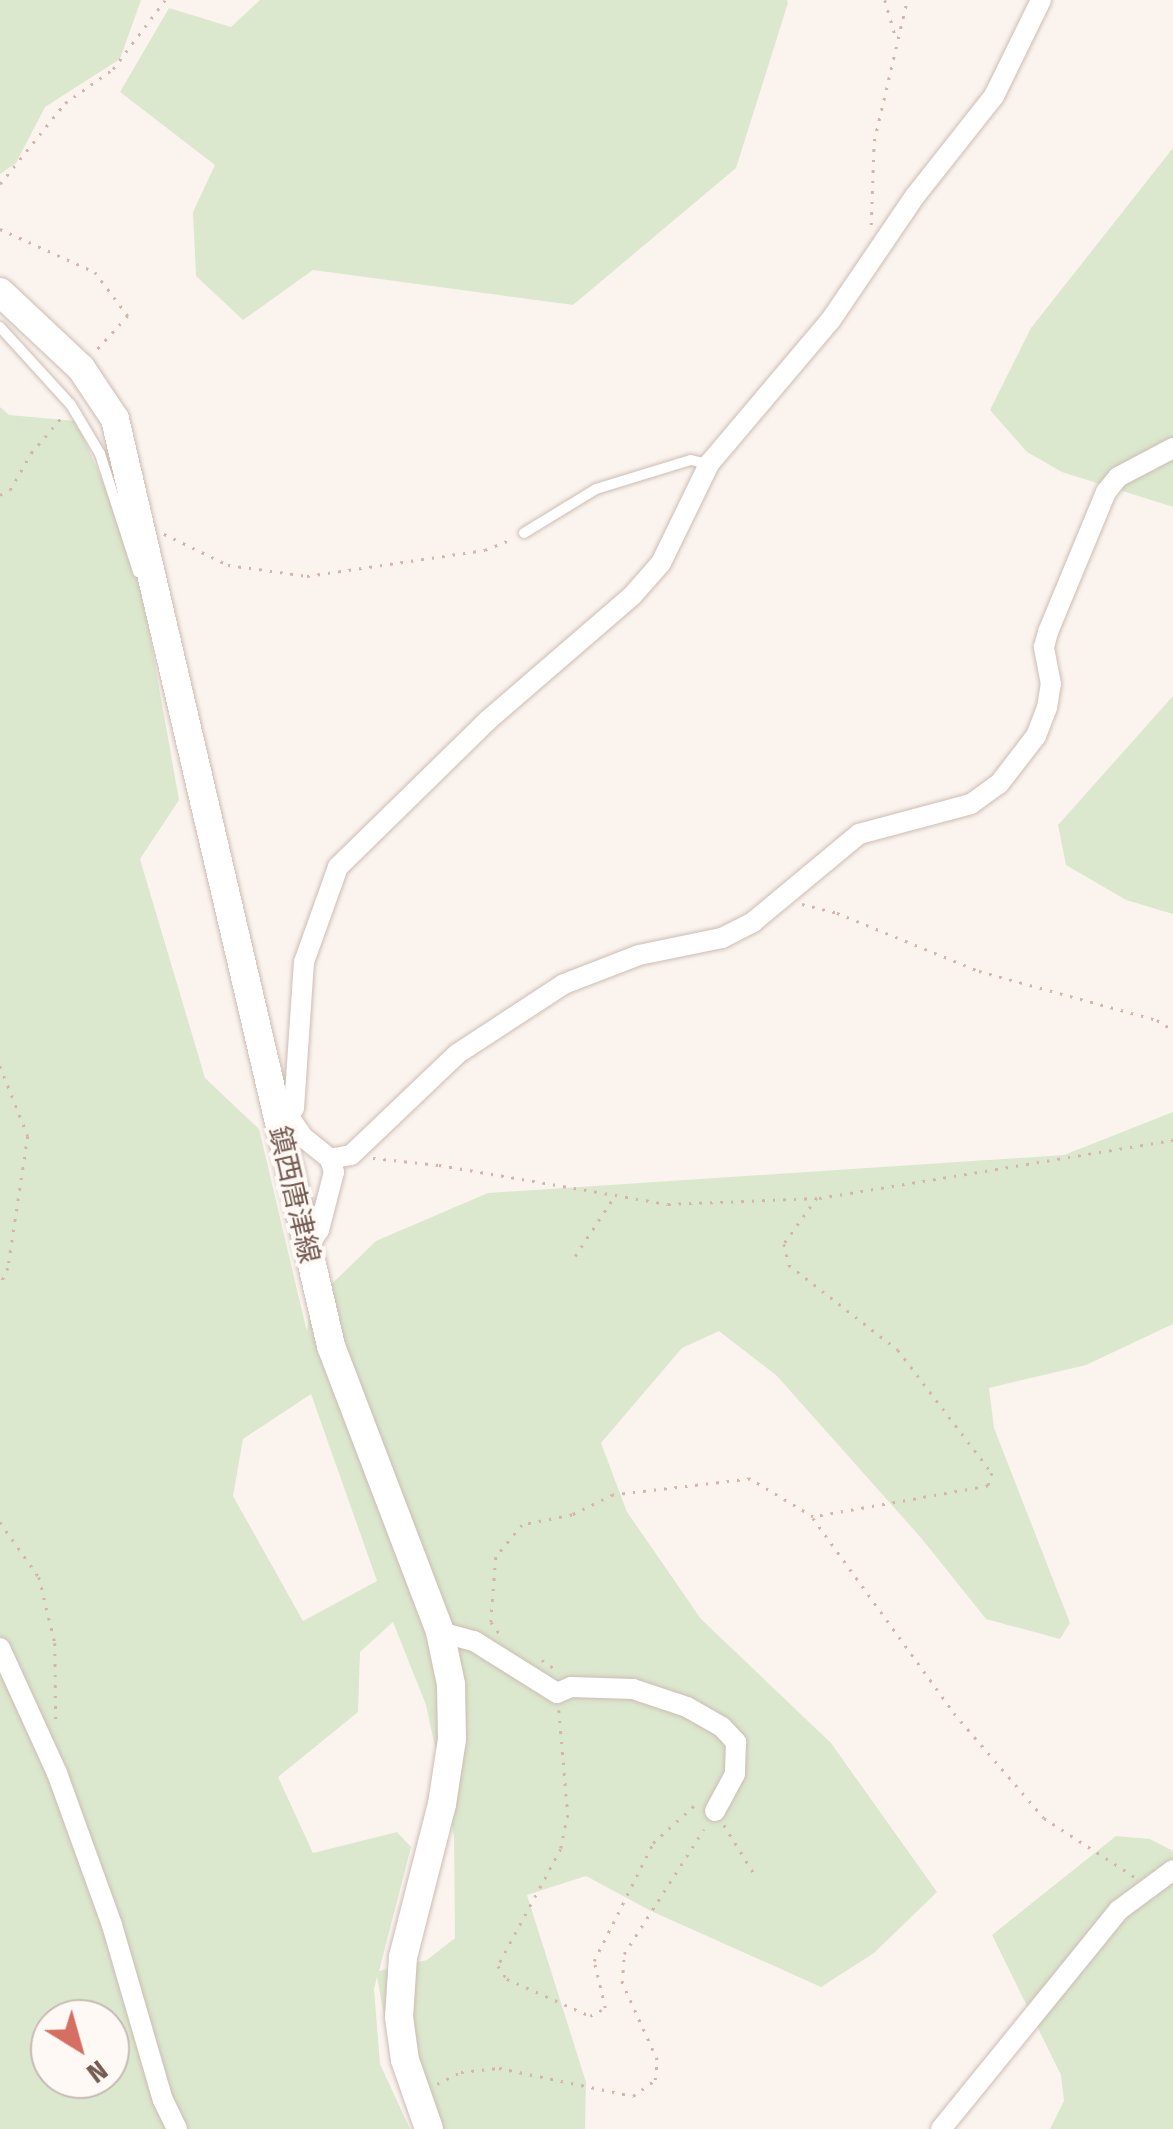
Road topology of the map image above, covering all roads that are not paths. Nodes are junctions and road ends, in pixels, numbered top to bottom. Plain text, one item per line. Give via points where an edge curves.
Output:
1 (1041, 0) edge
2 (0, 292) edge
3 (0, 327) edge
4 (1173, 448) edge
5 (709, 464) junction
6 (524, 533) road end
7 (160, 601) junction
8 (282, 1116) junction
9 (341, 1157) junction
10 (306, 1249) junction
11 (440, 1632) junction
12 (0, 1648) edge
13 (707, 1806) road end
14 (1173, 1870) edge
15 (177, 2129) edge
16 (429, 2129) edge
17 (941, 2129) edge

1 - 5 street via 994,96 830,321
2 - 7 main road, 鎮西唐津線 via 81,368 115,418
3 - 7 lane via 71,405 100,454 137,570
4 - 9 street via 1118,477 1106,492 1048,632 1050,684 1036,736 999,784 971,804 859,834 782,900 722,938 639,955 564,984 457,1054
5 - 6 lane via 691,460 596,489
5 - 8 street via 660,563 632,596 487,721 338,867 304,962 294,1108
7 - 8 main road, 鎮西唐津線
8 - 9 street
8 - 10 main road, 鎮西唐津線
9 - 10 street via 319,1230
10 - 11 main road, 鎮西唐津線 via 331,1346
11 - 13 street via 474,1641 564,1690 633,1690 687,1707 722,1728 736,1742 734,1774
11 - 16 main road, 鎮西唐津線 via 452,1740 403,1957 399,2017
12 - 15 street via 57,1772
14 - 17 street via 1119,1910

